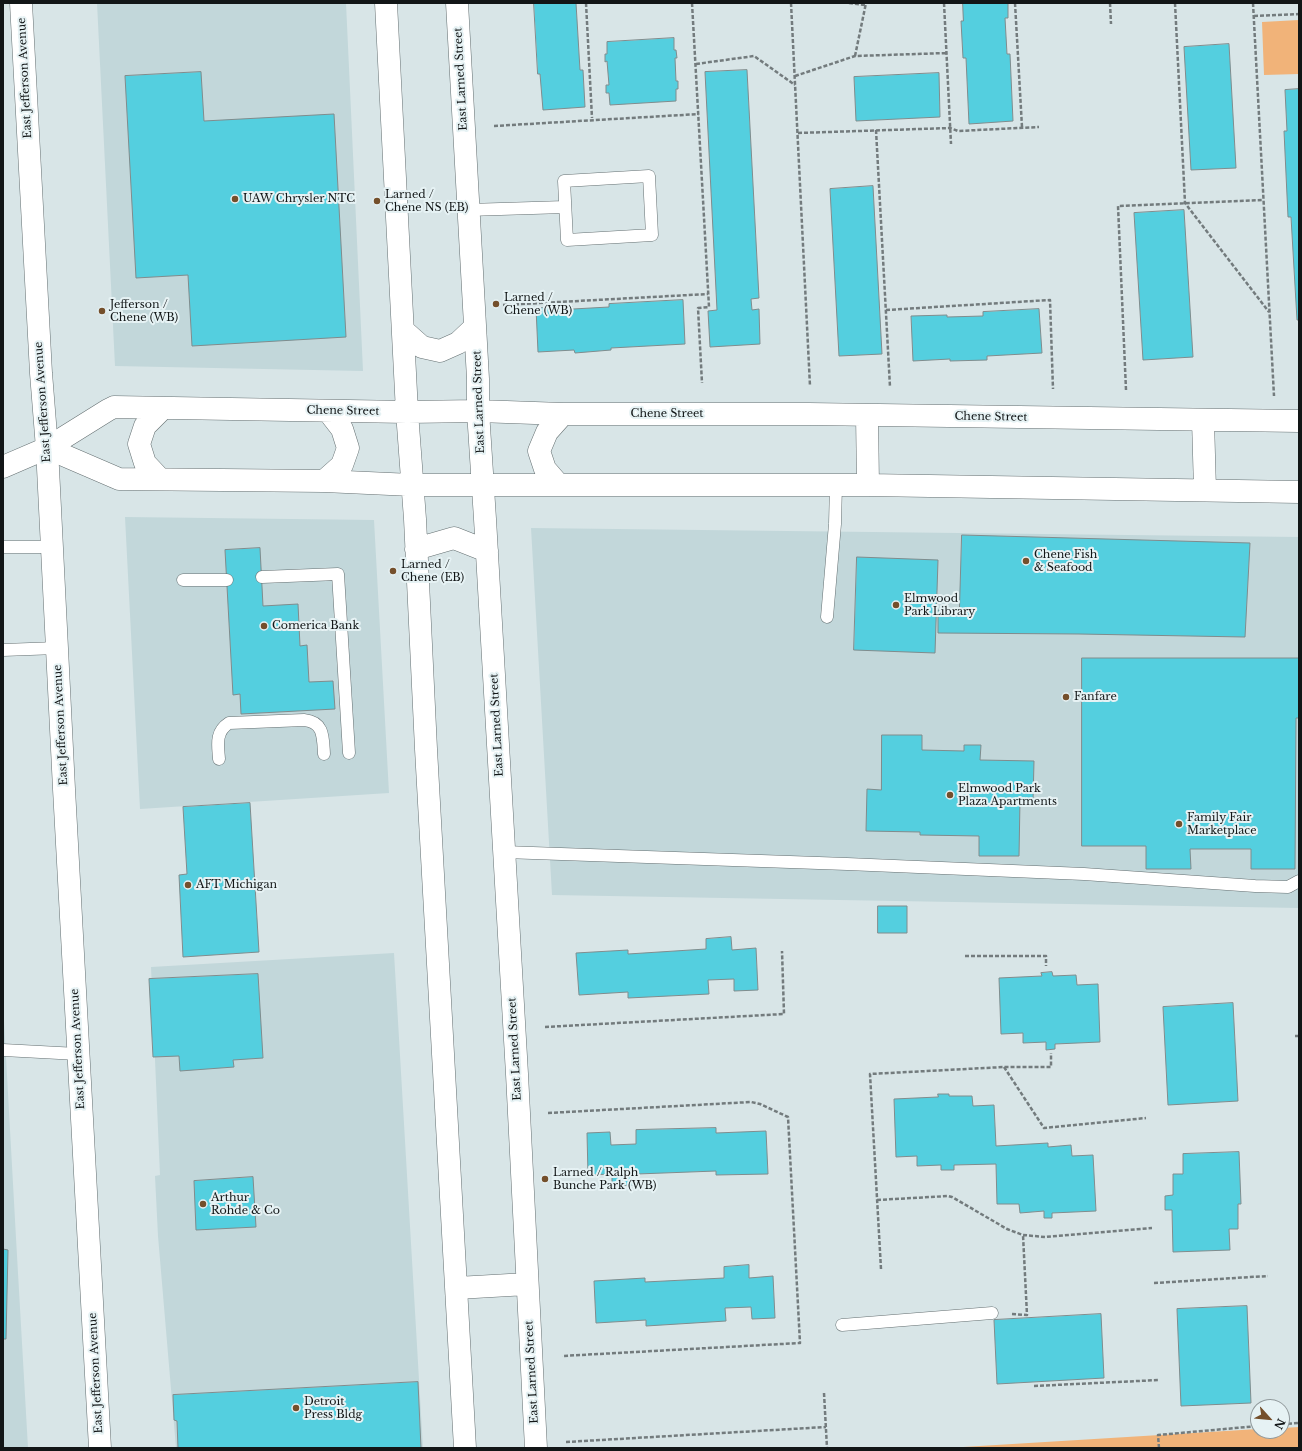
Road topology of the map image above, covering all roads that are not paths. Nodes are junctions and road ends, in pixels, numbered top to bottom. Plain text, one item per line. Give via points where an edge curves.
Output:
1 (21, 3) edge
2 (386, 3) edge
3 (457, 3) edge
4 (565, 207) junction
5 (468, 210) junction
6 (475, 327) junction
7 (404, 331) junction
8 (163, 408) junction
9 (328, 411) junction
10 (478, 411) junction
11 (407, 412) junction
12 (563, 414) junction
13 (867, 415) junction
14 (1203, 420) junction
15 (1299, 421) edge
16 (47, 448) junction
17 (3, 467) edge
18 (160, 479) junction
19 (324, 482) junction
20 (483, 484) junction
21 (558, 484) junction
22 (412, 485) junction
23 (836, 485) junction
24 (868, 485) junction
25 (1205, 490) junction
26 (1299, 492) edge
27 (3, 547) edge
28 (52, 547) junction
29 (416, 549) junction
30 (487, 551) junction
31 (262, 577) dead end
32 (183, 580) dead end
33 (227, 580) dead end
34 (827, 616) dead end
35 (57, 648) junction
36 (3, 650) edge
37 (349, 753) dead end
38 (324, 754) dead end
39 (219, 759) dead end
40 (504, 852) junction
41 (1299, 881) edge
42 (3, 1050) edge
43 (78, 1054) junction
44 (527, 1284) junction
45 (456, 1288) junction
46 (992, 1313) road end
47 (842, 1325) dead end
48 (100, 1448) edge
49 (466, 1448) edge
50 (536, 1448) edge

1 - 16 street, East Jefferson Avenue
2 - 7 street
3 - 5 street, East Larned Street
4 - 4 lane via 567,240 652,235 649,176 564,181
4 - 5 lane
5 - 6 street, East Larned Street
6 - 7 street via 458,343 440,351 422,347
6 - 10 street, East Larned Street
7 - 11 street
8 - 9 street, Chene Street
8 - 16 street, Chene Street via 114,407
8 - 18 street via 146,426 139,444 144,463
9 - 11 street, Chene Street
9 - 19 street via 342,429 348,448 342,465
10 - 11 street, Chene Street
10 - 12 street, Chene Street
10 - 20 street, East Larned Street
11 - 22 street
12 - 13 street, Chene Street
12 - 21 street via 547,432 539,451 545,469
13 - 14 street, Chene Street
13 - 24 street
14 - 15 street, Chene Street
14 - 25 street
16 - 17 street, Chene Street
16 - 18 street via 119,479
16 - 28 street, East Jefferson Avenue
18 - 19 street
19 - 22 street
20 - 21 street
20 - 22 street
20 - 30 street, East Larned Street
21 - 23 street
22 - 29 street
23 - 24 street
23 - 34 lane
24 - 25 street
25 - 26 street
27 - 28 lane
28 - 35 street, East Jefferson Avenue
29 - 30 street via 454,538
29 - 45 street
30 - 40 street, East Larned Street
31 - 37 lane via 338,574
32 - 33 lane
35 - 36 lane
35 - 43 street, East Jefferson Avenue
38 - 39 lane via 323,738 315,722 304,720 229,723 221,730 217,740
40 - 41 lane via 1084,874 1255,886 1288,887
40 - 44 street, East Larned Street
42 - 43 lane
43 - 48 street, East Jefferson Avenue
44 - 45 street
44 - 50 street, East Larned Street
45 - 49 street
46 - 47 lane

